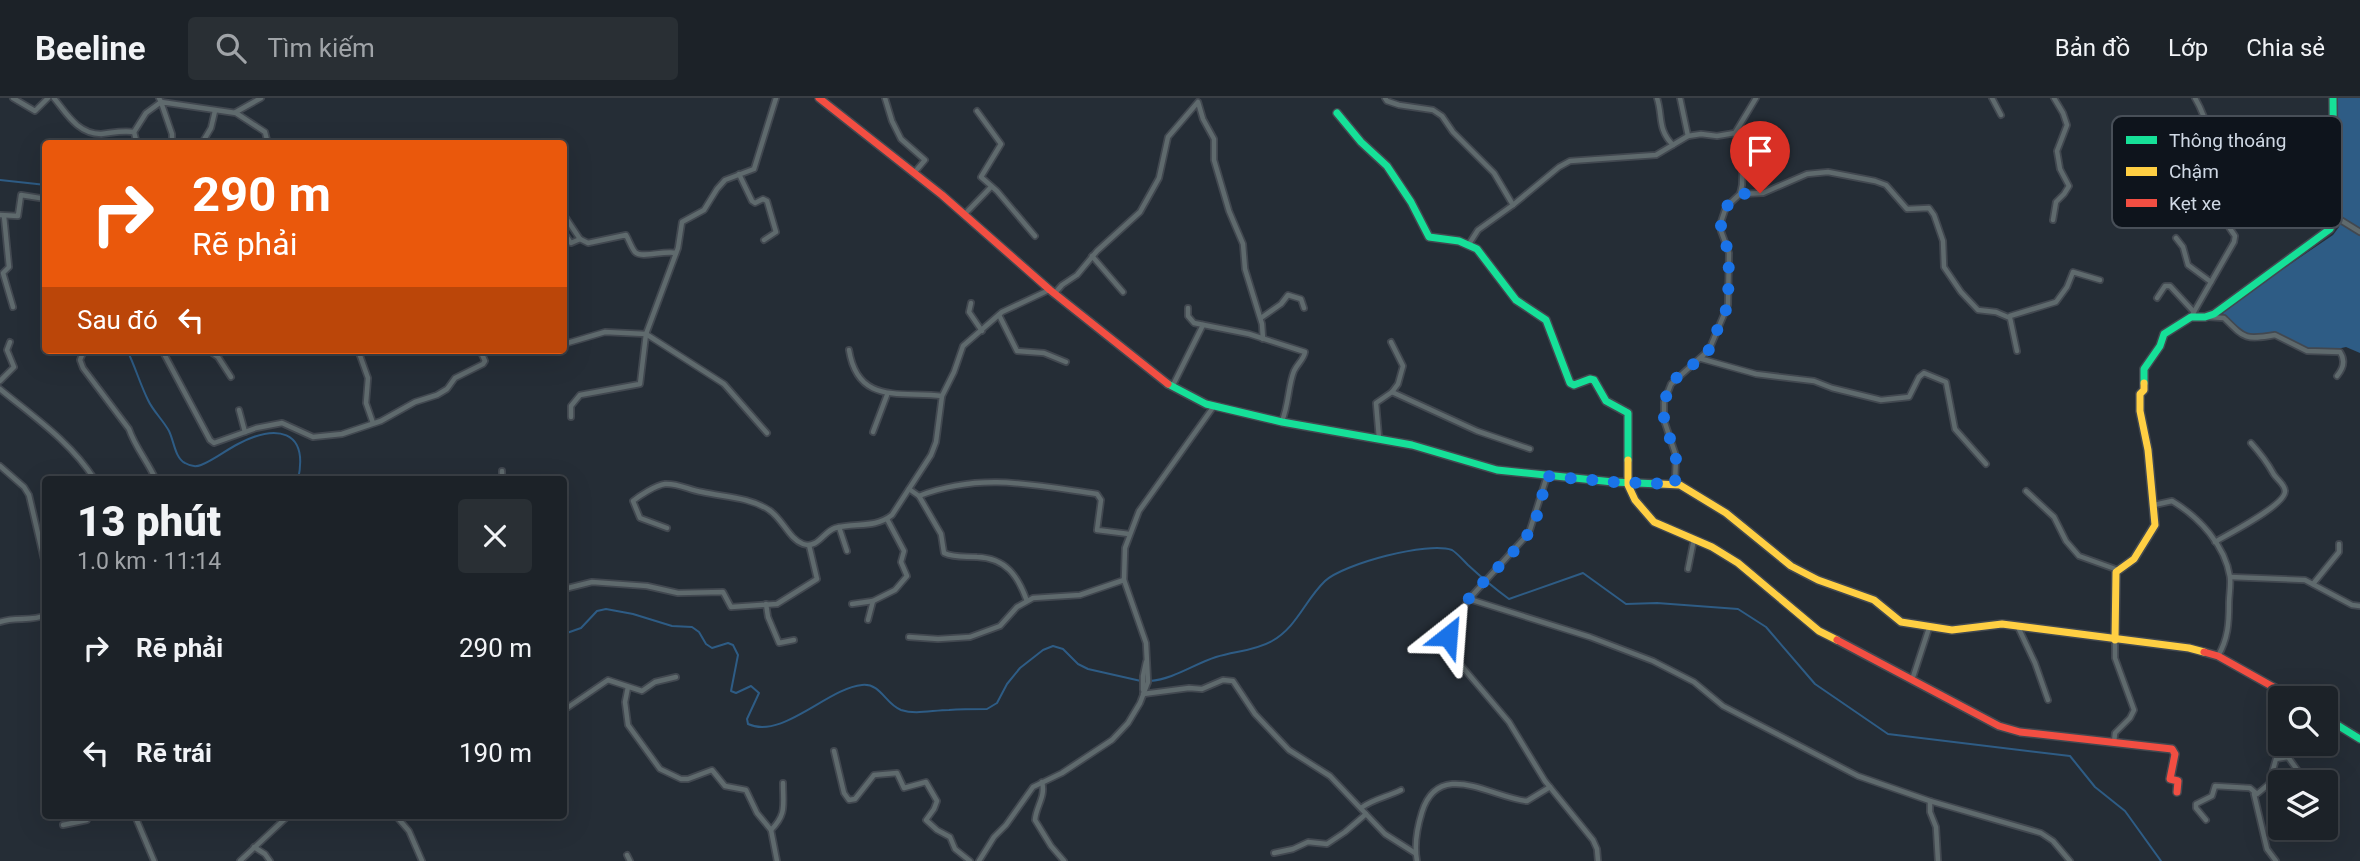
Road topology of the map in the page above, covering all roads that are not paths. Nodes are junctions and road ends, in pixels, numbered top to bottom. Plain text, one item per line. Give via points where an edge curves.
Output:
1 (13, 98) edge
2 (48, 98) edge
3 (54, 98) edge
4 (261, 98) edge
5 (776, 98) edge
6 (820, 98) edge
7 (886, 98) edge
8 (1385, 98) edge
9 (1657, 98) edge
10 (1680, 98) edge
11 (1756, 98) edge
12 (1992, 98) edge
13 (2054, 98) edge
14 (2195, 98) edge
15 (2333, 98) edge
16 (160, 100) edge
17 (215, 111) junction
18 (977, 111) dead end
19 (236, 113) junction
20 (1337, 113) dead end
21 (2001, 115) dead end
22 (2203, 116) edge
23 (2334, 116) edge
24 (134, 132) junction
25 (1735, 132) junction
26 (1688, 136) junction
27 (136, 140) edge
28 (172, 140) edge
29 (204, 140) edge
30 (267, 140) edge
31 (1673, 145) junction
32 (914, 173) junction
33 (739, 174) junction
34 (991, 187) junction
35 (1740, 194) junction
36 (42, 198) edge
37 (1513, 205) junction
38 (964, 215) junction
39 (2, 216) edge
40 (567, 219) edge
41 (2053, 220) dead end
42 (2342, 220) edge
43 (2230, 228) edge
44 (2329, 228) edge
45 (2360, 232) edge
46 (1034, 236) dead end
47 (567, 237) edge
48 (2176, 238) dead end
49 (581, 240) junction
50 (764, 240) dead end
51 (1469, 244) junction
52 (676, 253) junction
53 (1092, 256) junction
54 (2100, 280) dead end
55 (2211, 282) junction
56 (1053, 291) junction
57 (1124, 292) dead end
58 (2157, 298) dead end
59 (971, 303) dead end
60 (13, 307) dead end
61 (1188, 308) dead end
62 (1304, 308) dead end
63 (2193, 314) junction
64 (999, 315) junction
65 (2009, 317) junction
66 (2208, 317) junction
67 (1261, 318) junction
68 (1203, 325) junction
69 (982, 331) junction
70 (646, 334) junction
71 (1263, 339) junction
72 (10, 342) dead end
73 (1391, 342) dead end
74 (567, 343) edge
75 (849, 350) dead end
76 (2017, 351) dead end
77 (83, 354) edge
78 (164, 354) edge
79 (214, 354) edge
80 (360, 354) edge
81 (482, 354) edge
82 (1701, 359) junction
83 (1066, 362) dead end
84 (2336, 376) dead end
85 (231, 377) dead end
86 (0, 382) edge
87 (1172, 387) junction
88 (0, 389) edge
89 (1392, 392) junction
90 (887, 395) junction
91 (942, 396) junction
92 (1214, 406) junction
93 (239, 410) dead end
94 (571, 417) dead end
95 (1282, 422) junction
96 (373, 423) junction
97 (246, 432) junction
98 (873, 432) dead end
99 (767, 433) dead end
100 (1379, 438) junction
101 (2251, 443) dead end
102 (1530, 449) dead end
103 (1986, 464) dead end
104 (0, 466) edge
105 (502, 471) dead end
106 (92, 476) edge
107 (154, 476) edge
108 (502, 476) edge
109 (1547, 476) junction
110 (1627, 483) junction
111 (1675, 484) junction
112 (909, 489) junction
113 (2026, 491) dead end
114 (919, 496) junction
115 (2154, 505) junction
116 (887, 519) junction
117 (839, 527) junction
118 (42, 528) edge
119 (667, 528) dead end
120 (38, 529) junction
121 (1129, 534) junction
122 (1693, 540) junction
123 (2216, 541) junction
124 (2339, 544) dead end
125 (809, 545) junction
126 (42, 548) edge
127 (847, 551) dead end
128 (1688, 569) dead end
129 (2118, 570) junction
130 (2230, 577) junction
131 (1124, 580) junction
132 (2313, 584) junction
133 (567, 588) edge
134 (1469, 599) junction
135 (873, 601) junction
136 (1027, 601) junction
137 (766, 604) junction
138 (852, 604) dead end
139 (2360, 606) edge
140 (42, 617) edge
141 (868, 620) dead end
142 (0, 622) edge
143 (2018, 626) junction
144 (1929, 628) junction
145 (909, 637) dead end
146 (794, 640) dead end
147 (2115, 640) junction
148 (2218, 656) junction
149 (676, 677) dead end
150 (1912, 680) junction
151 (2272, 686) edge
152 (628, 687) junction
153 (1143, 692) junction
154 (2048, 700) dead end
155 (567, 708) edge
156 (2338, 725) edge
157 (2360, 739) edge
158 (2114, 743) junction
159 (834, 751) dead end
160 (2288, 757) joint
161 (2297, 770) edge
162 (1042, 782) junction
163 (783, 783) dead end
164 (1550, 787) junction
165 (1401, 790) dead end
166 (2177, 792) dead end
167 (2254, 794) junction
168 (1930, 801) junction
169 (1361, 808) junction
170 (1366, 814) junction
171 (87, 819) edge
172 (136, 819) edge
173 (285, 819) edge
174 (399, 819) edge
175 (2206, 820) dead end
176 (63, 825) dead end
177 (771, 830) junction
178 (254, 847) junction
179 (1274, 853) dead end
180 (1415, 853) junction
181 (154, 861) edge
182 (240, 861) edge
183 (270, 861) edge
184 (422, 861) edge
185 (777, 861) edge
186 (970, 861) edge
187 (979, 861) edge
188 (1064, 861) edge
189 (1417, 861) edge
190 (1598, 861) edge
191 (1938, 861) edge
192 (2070, 861) edge
193 (2276, 861) edge

1 - 2 street via 35,111
3 - 24 street via 82,130
4 - 19 street
5 - 33 street via 756,167
6 - 32 street
7 - 32 street via 901,139 925,160
8 - 37 street via 1442,116 1494,173
9 - 31 street via 1660,124
10 - 26 street
11 - 25 street
12 - 21 street
13 - 41 street via 2067,125 2057,151 2069,186 2056,202
14 - 22 street
15 - 23 street
16 - 17 street
16 - 24 street
16 - 28 street
17 - 19 street
17 - 29 street
18 - 34 street via 1001,144 980,176
19 - 30 street via 265,132
20 - 51 street via 1387,166 1429,237
24 - 27 street
25 - 26 street
25 - 35 street via 1744,162
26 - 31 street
31 - 37 street via 1656,155 1570,161
32 - 38 street
33 - 50 street via 752,201 767,201 776,230
33 - 52 street via 724,180 704,210 682,222
34 - 38 street
34 - 46 street
35 - 65 street via 1763,193 1818,171 1880,183 1907,209 1927,207 1933,211 1943,241 1944,267 1978,310
35 - 82 street via 1726,207 1721,222 1729,253 1728,305
36 - 39 street via 21,195 18,216
37 - 51 street via 1478,230
38 - 56 street
39 - 60 street via 9,267 3,273
40 - 49 street
42 - 45 street
43 - 55 street via 2235,236
44 - 66 street
47 - 49 street via 571,243
48 - 55 street via 2188,265
49 - 52 street via 588,243 626,235 641,255
51 - 110 street via 1518,302 1544,318 1570,383 1592,379 1605,401 1628,413
52 - 70 street
53 - 56 street via 1077,275
53 - 57 street
53 - 67 street via 1145,205 1159,178 1168,137 1198,102 1214,139 1214,160 1243,244 1246,274
54 - 65 street via 2073,272 2056,302
55 - 63 street
56 - 64 street
56 - 87 street
58 - 63 street via 2165,286 2171,286
59 - 69 street via 969,312
61 - 68 street via 1190,321
62 - 67 street via 1302,299 1288,295
63 - 66 street
63 - 115 street via 2164,334 2144,369 2140,411
64 - 69 street
64 - 83 street via 1017,351 1044,352
65 - 76 street
66 - 84 street via 2224,318 2245,336 2274,335 2307,352 2340,352 2343,364
67 - 71 street
68 - 71 street
68 - 87 street
69 - 91 street via 963,346
70 - 74 street via 606,332
70 - 94 street via 640,384 580,395 571,406
70 - 99 street via 724,384
71 - 95 street via 1306,353 1295,371
72 - 86 street via 7,350 14,367
73 - 89 street via 1403,366
75 - 90 street via 857,376
77 - 107 street via 81,363 129,429
78 - 97 street via 211,441
79 - 85 street
80 - 96 street via 369,378 366,403
81 - 96 street via 485,362 455,378 444,391
82 - 103 street via 1751,373 1814,381 1885,401 1909,397 1922,374 1944,381 1955,429
82 - 111 street via 1671,384 1664,402 1664,420 1676,457
87 - 92 street
88 - 106 street via 57,434
89 - 100 street via 1376,403
89 - 102 street via 1477,431
90 - 91 street
90 - 98 street
91 - 112 street via 933,452
92 - 95 street
92 - 121 street via 1146,501
93 - 97 street
95 - 100 street
96 - 97 street via 317,437 282,423
100 - 109 street via 1497,470
101 - 123 street via 2285,492 2273,507
104 - 120 street via 27,492
105 - 108 street
109 - 110 street
109 - 134 street via 1530,531
110 - 111 street
110 - 122 street via 1654,522
111 - 144 street via 1712,503 1799,571 1874,600 1897,621
112 - 114 street
112 - 116 street
113 - 129 street via 2054,517 2079,556
114 - 121 street via 985,481 1097,494 1101,500 1098,531
114 - 136 street via 941,534 944,553 995,559 1019,580
115 - 123 street via 2176,503
115 - 129 street via 2153,531 2134,559
116 - 117 street via 870,526
116 - 135 street via 904,551 901,562 907,576 895,590
117 - 125 street
117 - 127 street
118 - 120 street
119 - 125 street via 640,517 633,501 656,486 674,484 763,506 781,519 800,543
120 - 126 street
121 - 131 street
122 - 128 street
122 - 150 street via 1738,563 1819,631
123 - 130 street
124 - 132 street via 2339,552
125 - 137 street via 816,581 777,604
129 - 147 street
130 - 132 street
130 - 148 street via 2229,628
131 - 136 street via 1080,595
131 - 153 street via 1145,638
132 - 139 street
133 - 137 street via 589,582 678,593 725,592 731,607
134 - 164 street via 1450,630 1449,649 1509,722
134 - 168 street via 1590,636 1653,661 1694,682 1723,706 1839,766
135 - 138 street
135 - 141 street
136 - 145 street via 1000,626 970,638
137 - 146 street via 779,643
140 - 142 street
143 - 144 street
143 - 147 street
143 - 154 street
144 - 150 street
147 - 148 street
147 - 158 street via 2115,658 2134,710 2117,729
148 - 151 street
149 - 152 street via 642,691
150 - 158 street via 2008,729
152 - 155 street via 608,680
152 - 177 street via 628,725 660,769 681,779 712,770 725,786 746,790
153 - 162 street via 1128,723 1112,740
153 - 169 street via 1202,689 1233,681 1281,743 1330,776
156 - 157 street
158 - 166 street via 2172,749 2170,779 2178,781
159 - 186 street via 849,800 855,799 874,775 897,773 904,788 926,782 937,801 926,820 950,837 955,849
160 - 161 street
160 - 167 street via 2276,759 2269,784
162 - 187 street via 1028,793
162 - 188 street via 1044,796 1035,820
163 - 177 street via 783,814
164 - 180 street via 1527,801 1470,784 1437,790 1425,804
164 - 190 street via 1593,840
165 - 169 street
167 - 175 street via 2250,788 2215,786 2212,796 2196,804
167 - 193 street via 2267,849
168 - 191 street
168 - 192 street via 2040,833
169 - 170 street
170 - 179 street via 1328,844 1308,842
170 - 180 street via 1385,834
171 - 176 street
172 - 181 street
173 - 178 street
174 - 184 street
177 - 185 street
178 - 182 street
178 - 183 street
180 - 189 street

